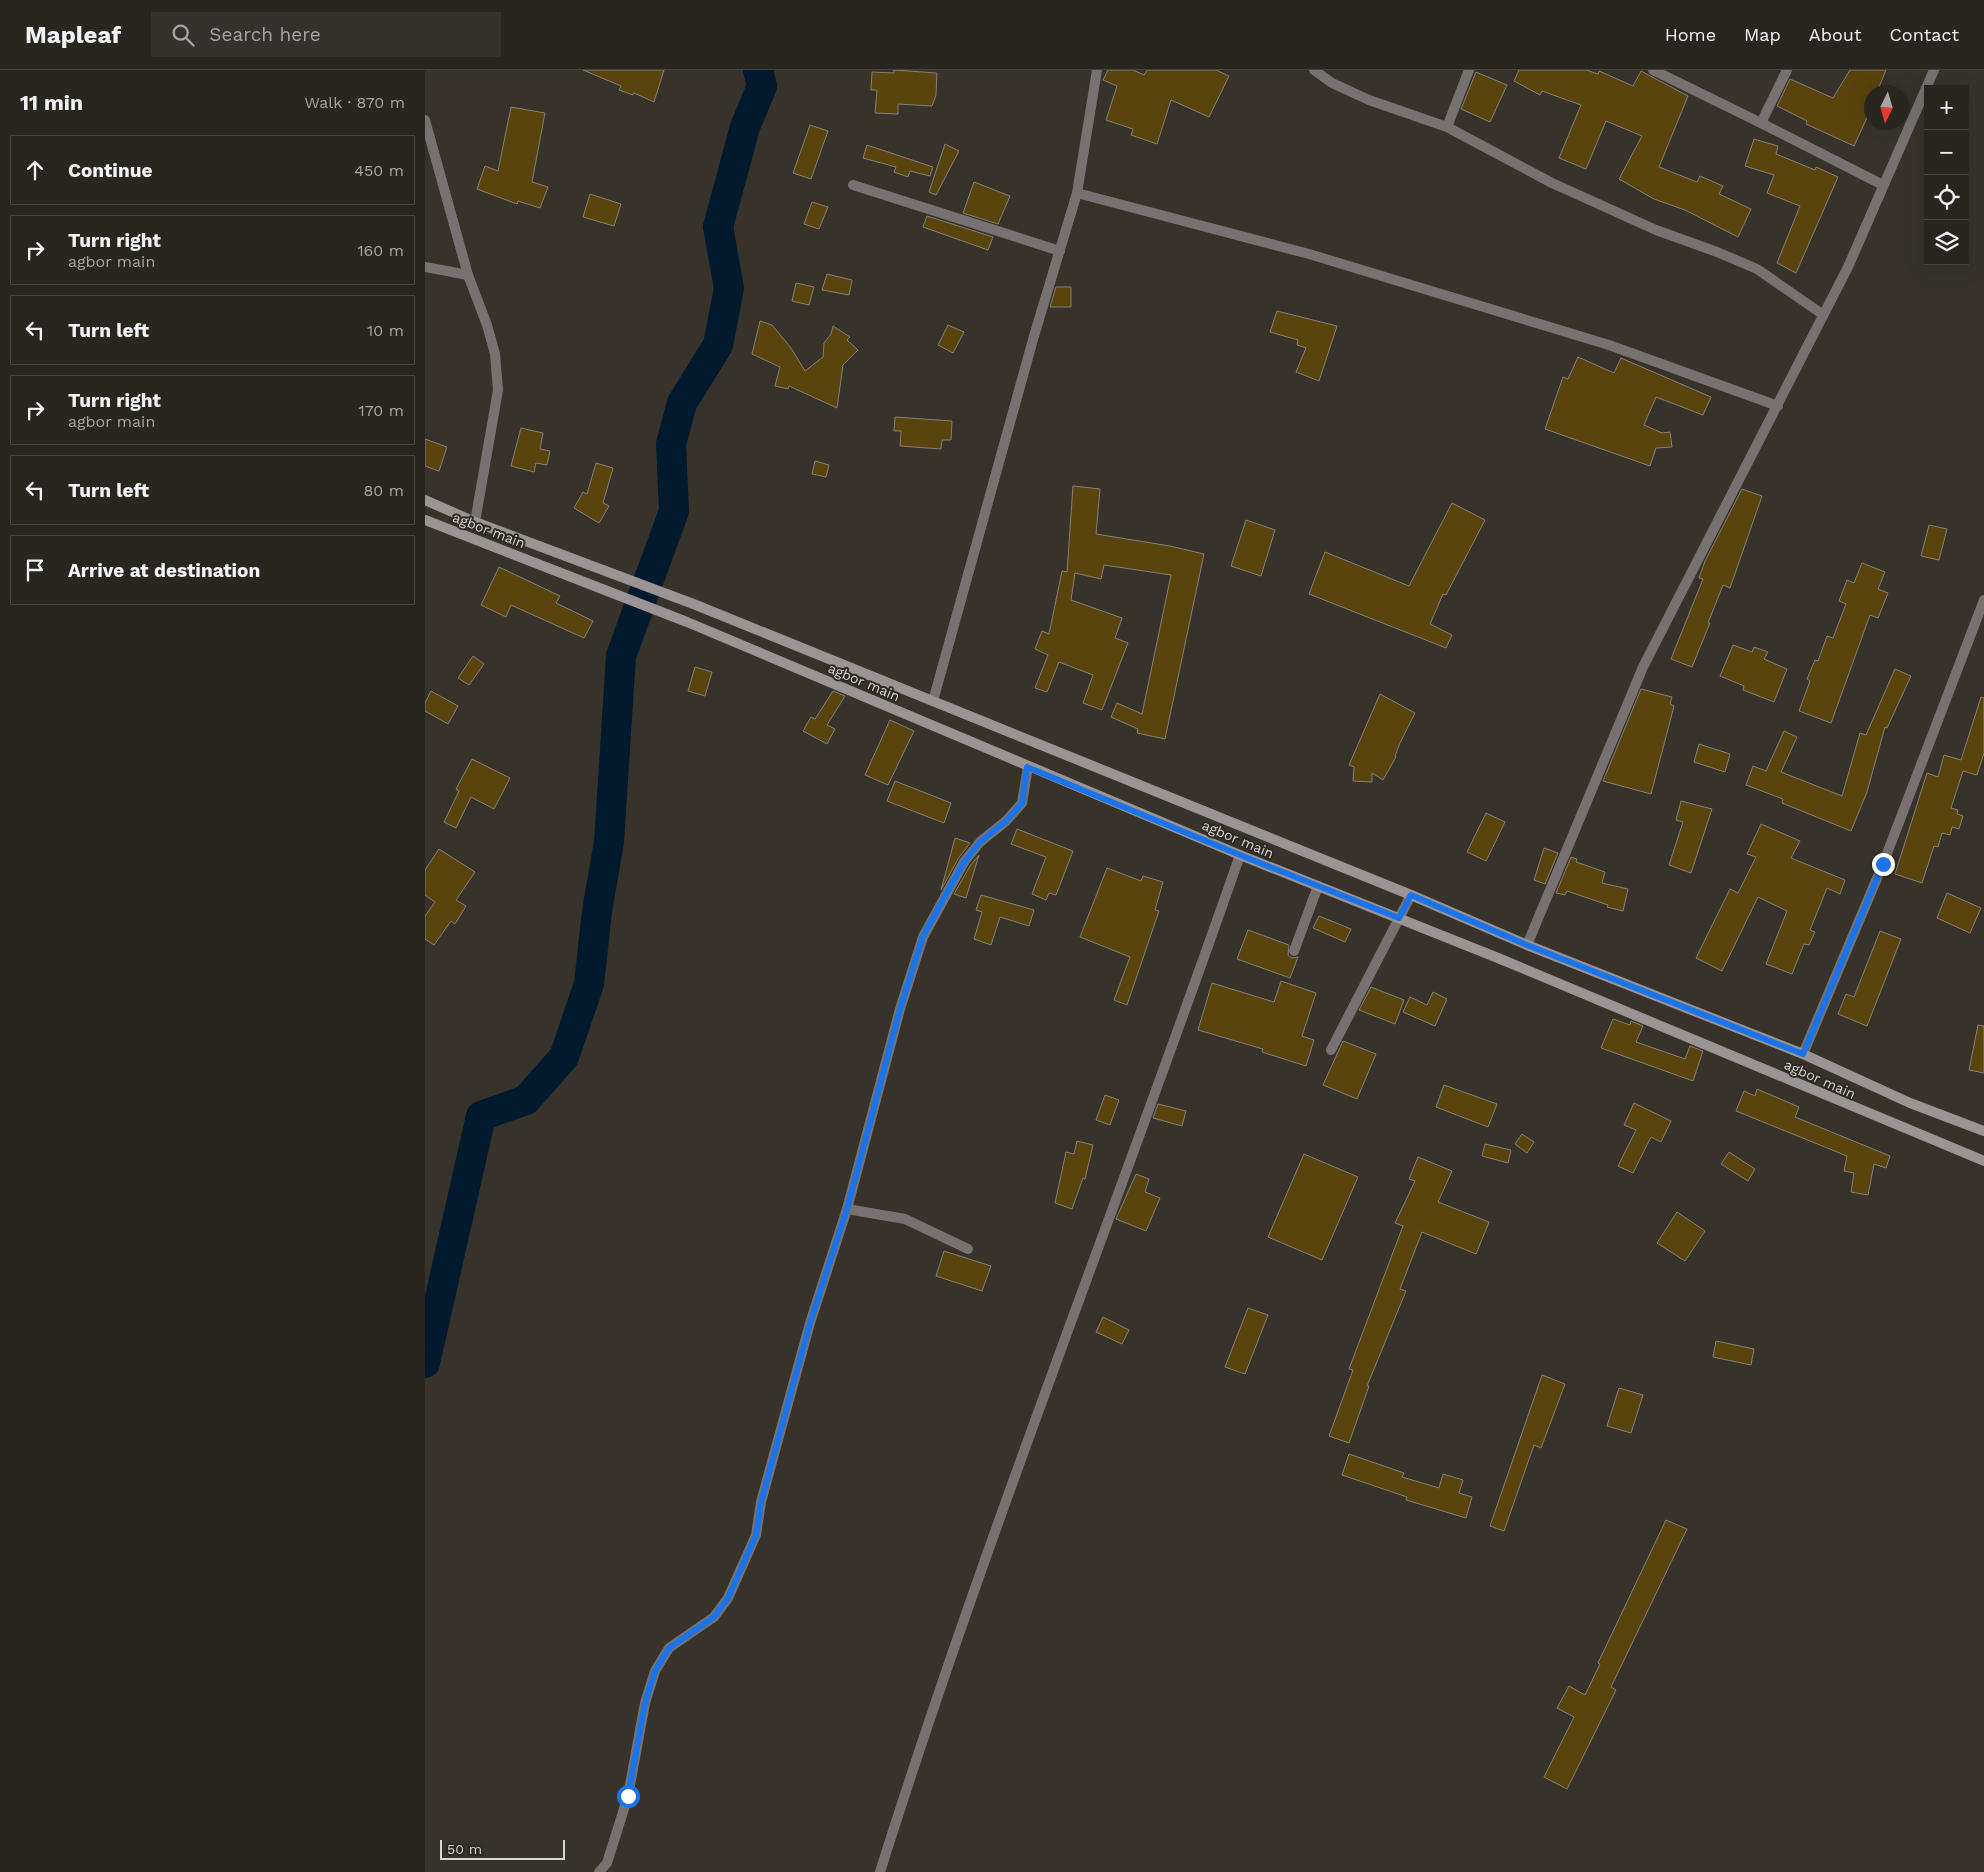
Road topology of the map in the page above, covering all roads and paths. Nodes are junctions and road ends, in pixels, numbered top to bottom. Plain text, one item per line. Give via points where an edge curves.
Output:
1 (1097, 70) edge
2 (1314, 70) edge
3 (1469, 70) edge
4 (1653, 70) edge
5 (1787, 70) edge
6 (1934, 70) edge
7 (425, 120) edge
8 (1761, 123) junction
9 (1447, 127) junction
10 (853, 185) dead end
11 (1883, 185) junction
12 (1077, 193) junction
13 (1060, 251) junction
14 (425, 267) edge
15 (468, 275) junction
16 (1822, 314) junction
17 (1778, 406) junction
18 (425, 500) edge
19 (425, 520) edge
20 (475, 522) junction
21 (1984, 600) edge
22 (933, 701) junction
23 (1027, 767) junction
24 (1240, 855) junction
25 (1319, 886) junction
26 (1411, 895) junction
27 (1399, 918) junction
28 (1527, 945) junction
29 (1295, 951) dead end
30 (1331, 1050) dead end
31 (1803, 1054) junction
32 (1984, 1131) edge
33 (1984, 1161) edge
34 (847, 1209) junction
35 (968, 1249) dead end
36 (599, 1872) edge
37 (880, 1872) edge

1 - 12 street
2 - 9 street via 1369,100
3 - 9 street
4 - 8 street
5 - 8 street
6 - 11 street
7 - 15 street
8 - 11 street
9 - 16 street via 1552,183 1656,230 1757,270
10 - 13 street
11 - 16 street via 1848,267
12 - 13 street
12 - 17 street via 1309,254 1609,346
13 - 22 street
14 - 15 street
15 - 20 street via 495,354 498,390
16 - 17 street
17 - 28 street via 1643,667
18 - 20 main road, agbor main
19 - 23 main road, agbor main via 687,622
20 - 22 main road, agbor main via 630,579
21 - 31 street via 1883,864
22 - 26 main road, agbor main
23 - 24 main road, agbor main
23 - 34 street via 1022,803 980,842 964,862 923,936 900,1009
24 - 25 main road, agbor main
24 - 37 street via 1185,1014 1049,1378
25 - 27 main road, agbor main
25 - 29 street
26 - 27 street
26 - 28 main road, agbor main
27 - 30 street
27 - 33 main road, agbor main
28 - 31 main road, agbor main
31 - 32 main road, agbor main via 1910,1103
34 - 35 street via 905,1219
34 - 36 street via 810,1323 761,1502 756,1535 728,1598 714,1617 669,1648 655,1671 645,1703 628,1796 607,1863

